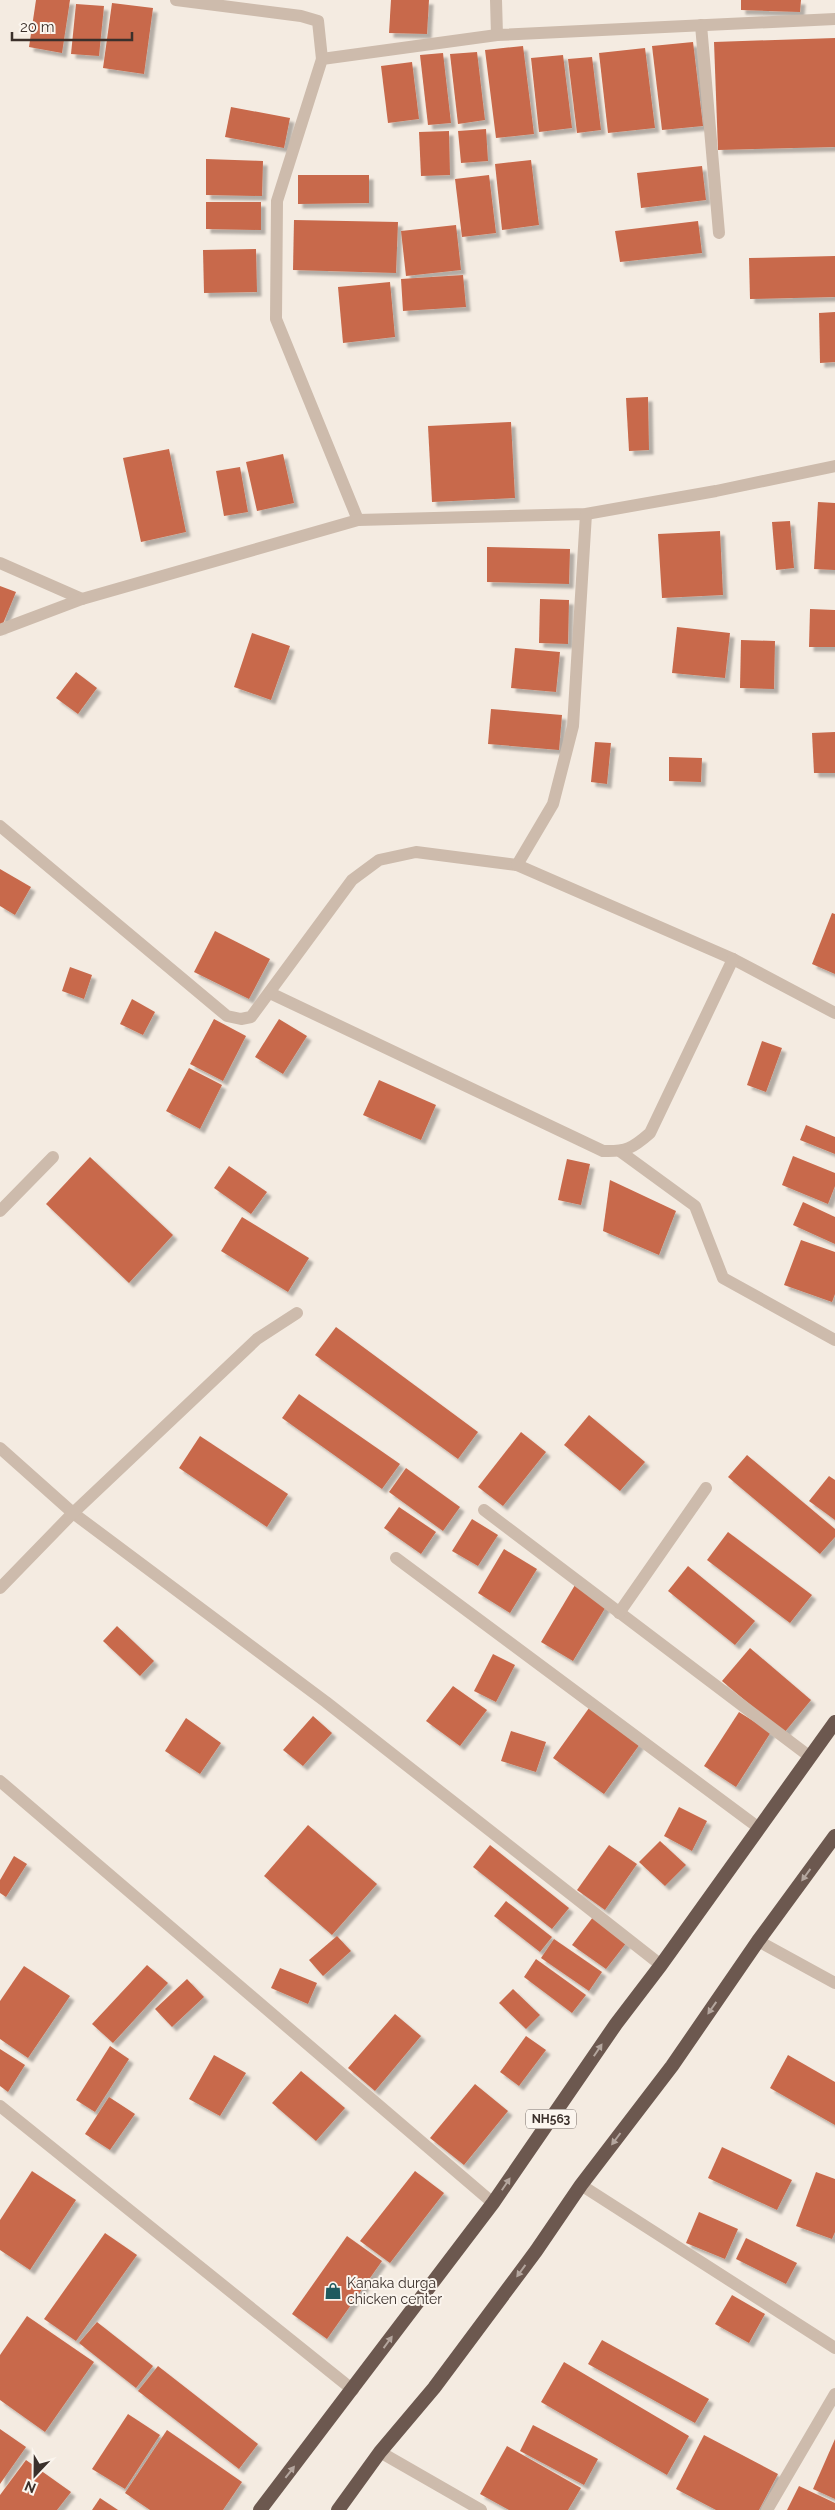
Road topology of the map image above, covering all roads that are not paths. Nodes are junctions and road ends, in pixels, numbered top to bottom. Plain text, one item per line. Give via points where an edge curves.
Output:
1 (177, 0) edge
2 (496, 0) edge
3 (835, 19) edge
4 (701, 25) junction
5 (497, 35) junction
6 (322, 59) junction
7 (719, 233) dead end
8 (835, 466) edge
9 (586, 514) junction
10 (358, 520) junction
11 (0, 563) edge
12 (82, 599) junction
13 (0, 630) edge
14 (0, 826) edge
15 (517, 865) junction
16 (733, 959) junction
17 (270, 993) junction
18 (835, 1013) edge
19 (621, 1152) junction
20 (54, 1157) dead end
21 (0, 1212) edge
22 (297, 1313) dead end
23 (835, 1340) edge
24 (0, 1448) edge
25 (706, 1488) dead end
26 (484, 1510) dead end
27 (73, 1513) junction
28 (396, 1558) dead end
29 (0, 1588) edge
30 (619, 1613) junction
31 (835, 1722) edge
32 (809, 1756) junction
33 (0, 1781) edge
34 (759, 1828) junction
35 (835, 1836) edge
36 (758, 1941) junction
37 (661, 1965) junction
38 (835, 1983) edge
39 (0, 2106) edge
40 (581, 2185) junction
41 (493, 2203) junction
42 (835, 2348) edge
43 (353, 2390) junction
44 (835, 2394) edge
45 (380, 2452) junction
46 (260, 2510) edge
47 (338, 2510) edge
48 (481, 2510) edge
49 (768, 2510) edge

1 - 6 street via 302,16 318,21
2 - 5 street
3 - 4 street
4 - 5 street
4 - 7 street
5 - 6 street
6 - 10 street via 277,201 276,319
8 - 9 street
9 - 10 street
9 - 15 street via 574,726 553,804
10 - 12 street
11 - 12 street
12 - 13 street
14 - 17 street via 227,1016 240,1020 251,1017
15 - 16 street
15 - 17 street via 416,852 379,860 352,880
16 - 18 street
16 - 19 street via 650,1133 635,1146
17 - 19 street via 604,1151
19 - 23 street via 695,1206 723,1278
20 - 21 street
22 - 27 street via 257,1339
24 - 27 street
25 - 30 street
26 - 30 street
27 - 29 street
27 - 37 street via 326,1702
28 - 34 street
30 - 32 street
31 - 32 highway, NH563
32 - 34 highway, NH563
33 - 41 street
34 - 37 highway, NH563
35 -> 36 highway
36 - 38 street
36 -> 40 highway via 672,2066
41 -> 37 highway, NH563 via 616,2024
39 - 43 street
40 - 42 street
40 -> 45 highway via 434,2388
43 -> 41 highway, NH563
46 -> 43 highway, NH563
44 - 49 street
45 - 47 highway
45 - 48 street

